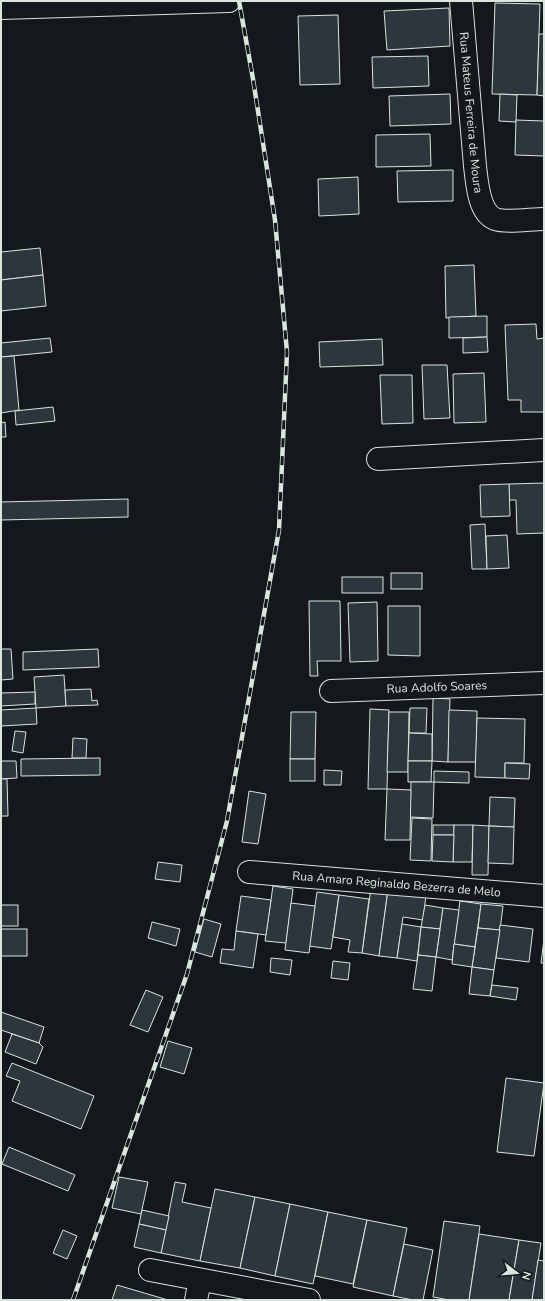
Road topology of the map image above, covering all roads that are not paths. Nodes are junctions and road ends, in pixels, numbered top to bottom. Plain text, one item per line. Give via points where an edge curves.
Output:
1 (229, 1) edge
2 (461, 1) edge
3 (1, 8) edge
4 (544, 219) edge
5 (544, 450) edge
6 (378, 458) dead end
7 (544, 683) edge
8 (331, 691) dead end
9 (249, 872) dead end
10 (544, 896) edge
11 (150, 1270) dead end
12 (198, 1290) edge
13 (309, 1300) edge

1 - 3 street
2 - 4 street, Rua Mateus Ferreira de Moura via 478,192 482,204 493,218
5 - 6 street
7 - 8 street, Rua Adolfo Soares
9 - 10 street, Rua Amaro Reginaldo Bezerra de Melo
11 - 12 street
12 - 13 street

